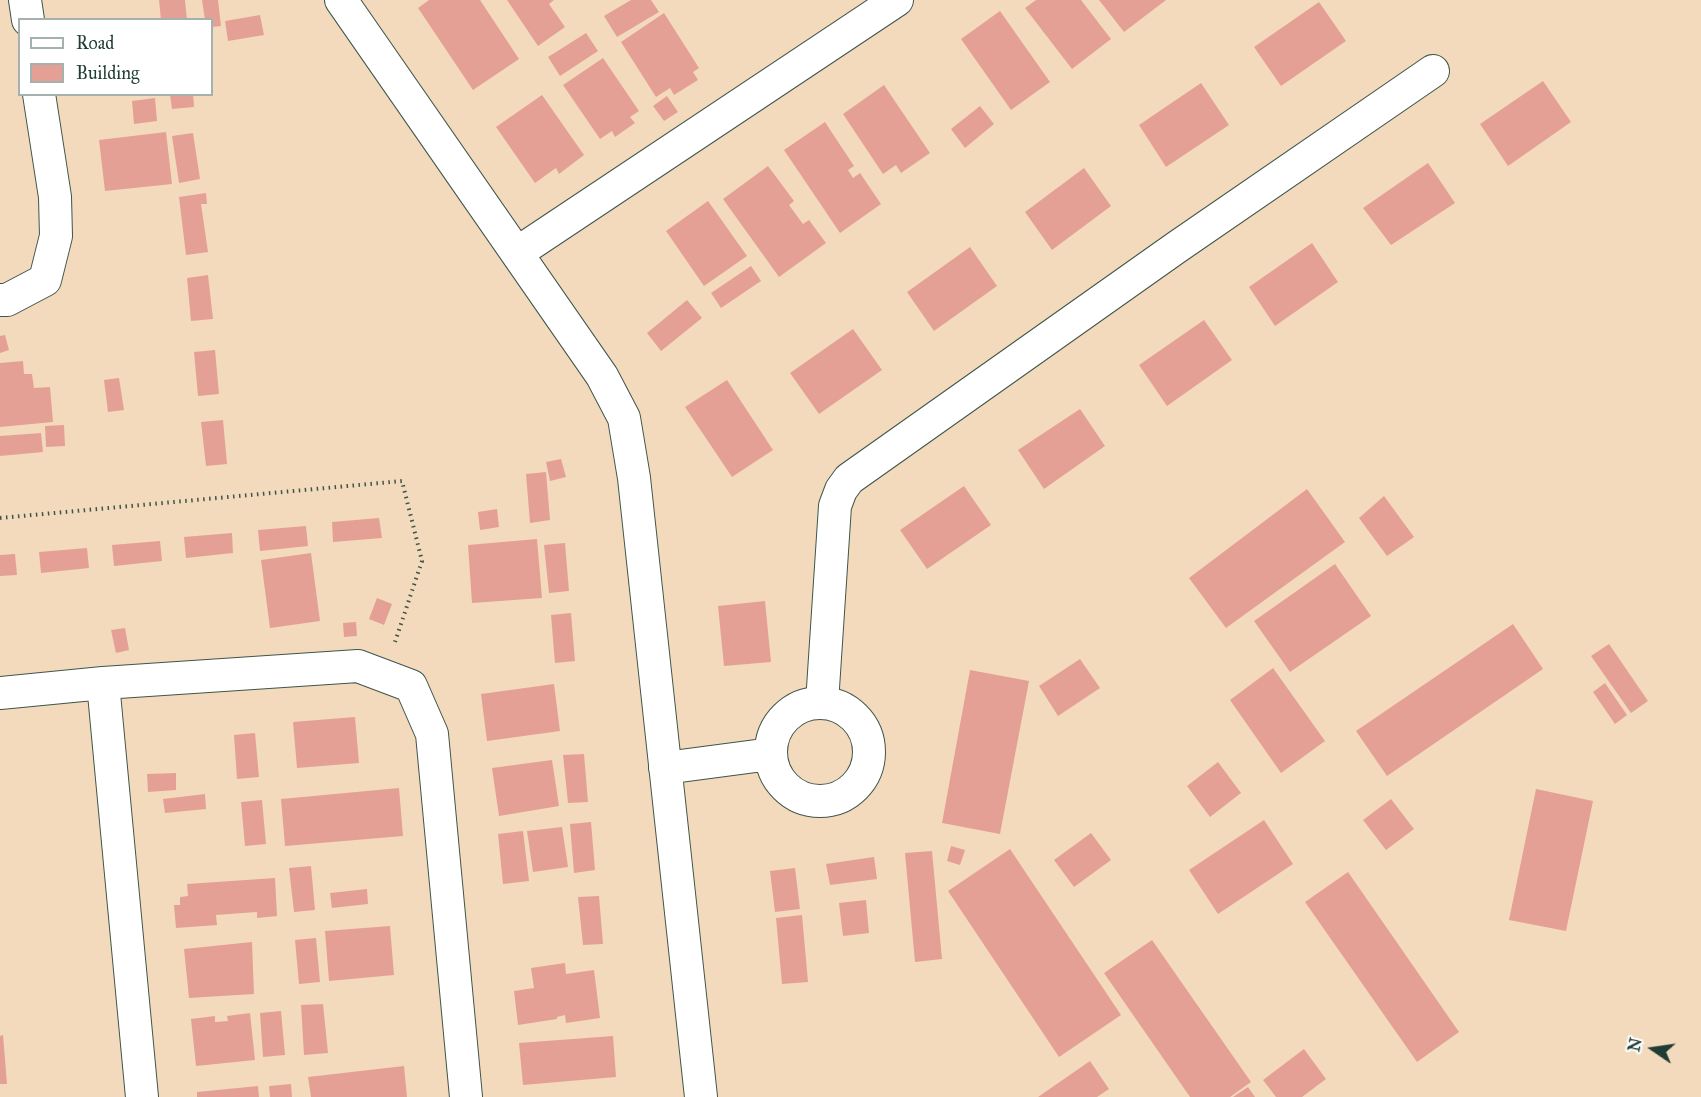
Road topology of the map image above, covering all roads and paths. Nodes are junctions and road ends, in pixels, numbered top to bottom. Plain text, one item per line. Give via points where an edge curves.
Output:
1 (25, 0) edge
2 (340, 0) edge
3 (897, 0) edge
4 (28, 18) edge
5 (1433, 71) dead end
6 (39, 96) edge
7 (517, 253) junction
8 (0, 300) edge
9 (0, 518) edge
10 (384, 676) junction
11 (103, 683) junction
12 (0, 693) edge
13 (822, 703) junction
14 (771, 754) junction
15 (666, 768) junction
16 (142, 1097) edge
17 (466, 1097) edge
18 (701, 1097) edge

1 - 4 street
2 - 7 street
3 - 7 street
5 - 13 street via 849,478 836,506
6 - 8 street via 55,197 56,236 45,280
7 - 15 street via 602,376 624,418
9 - 10 path via 402,481 423,561
10 - 11 street via 358,666
10 - 17 street via 411,686 432,734
11 - 12 street
11 - 16 street
13 - 14 street via 806,705 780,723
13 - 14 street via 852,714 868,741 869,758 855,786 842,796 810,800 783,783
14 - 15 street
15 - 18 street

